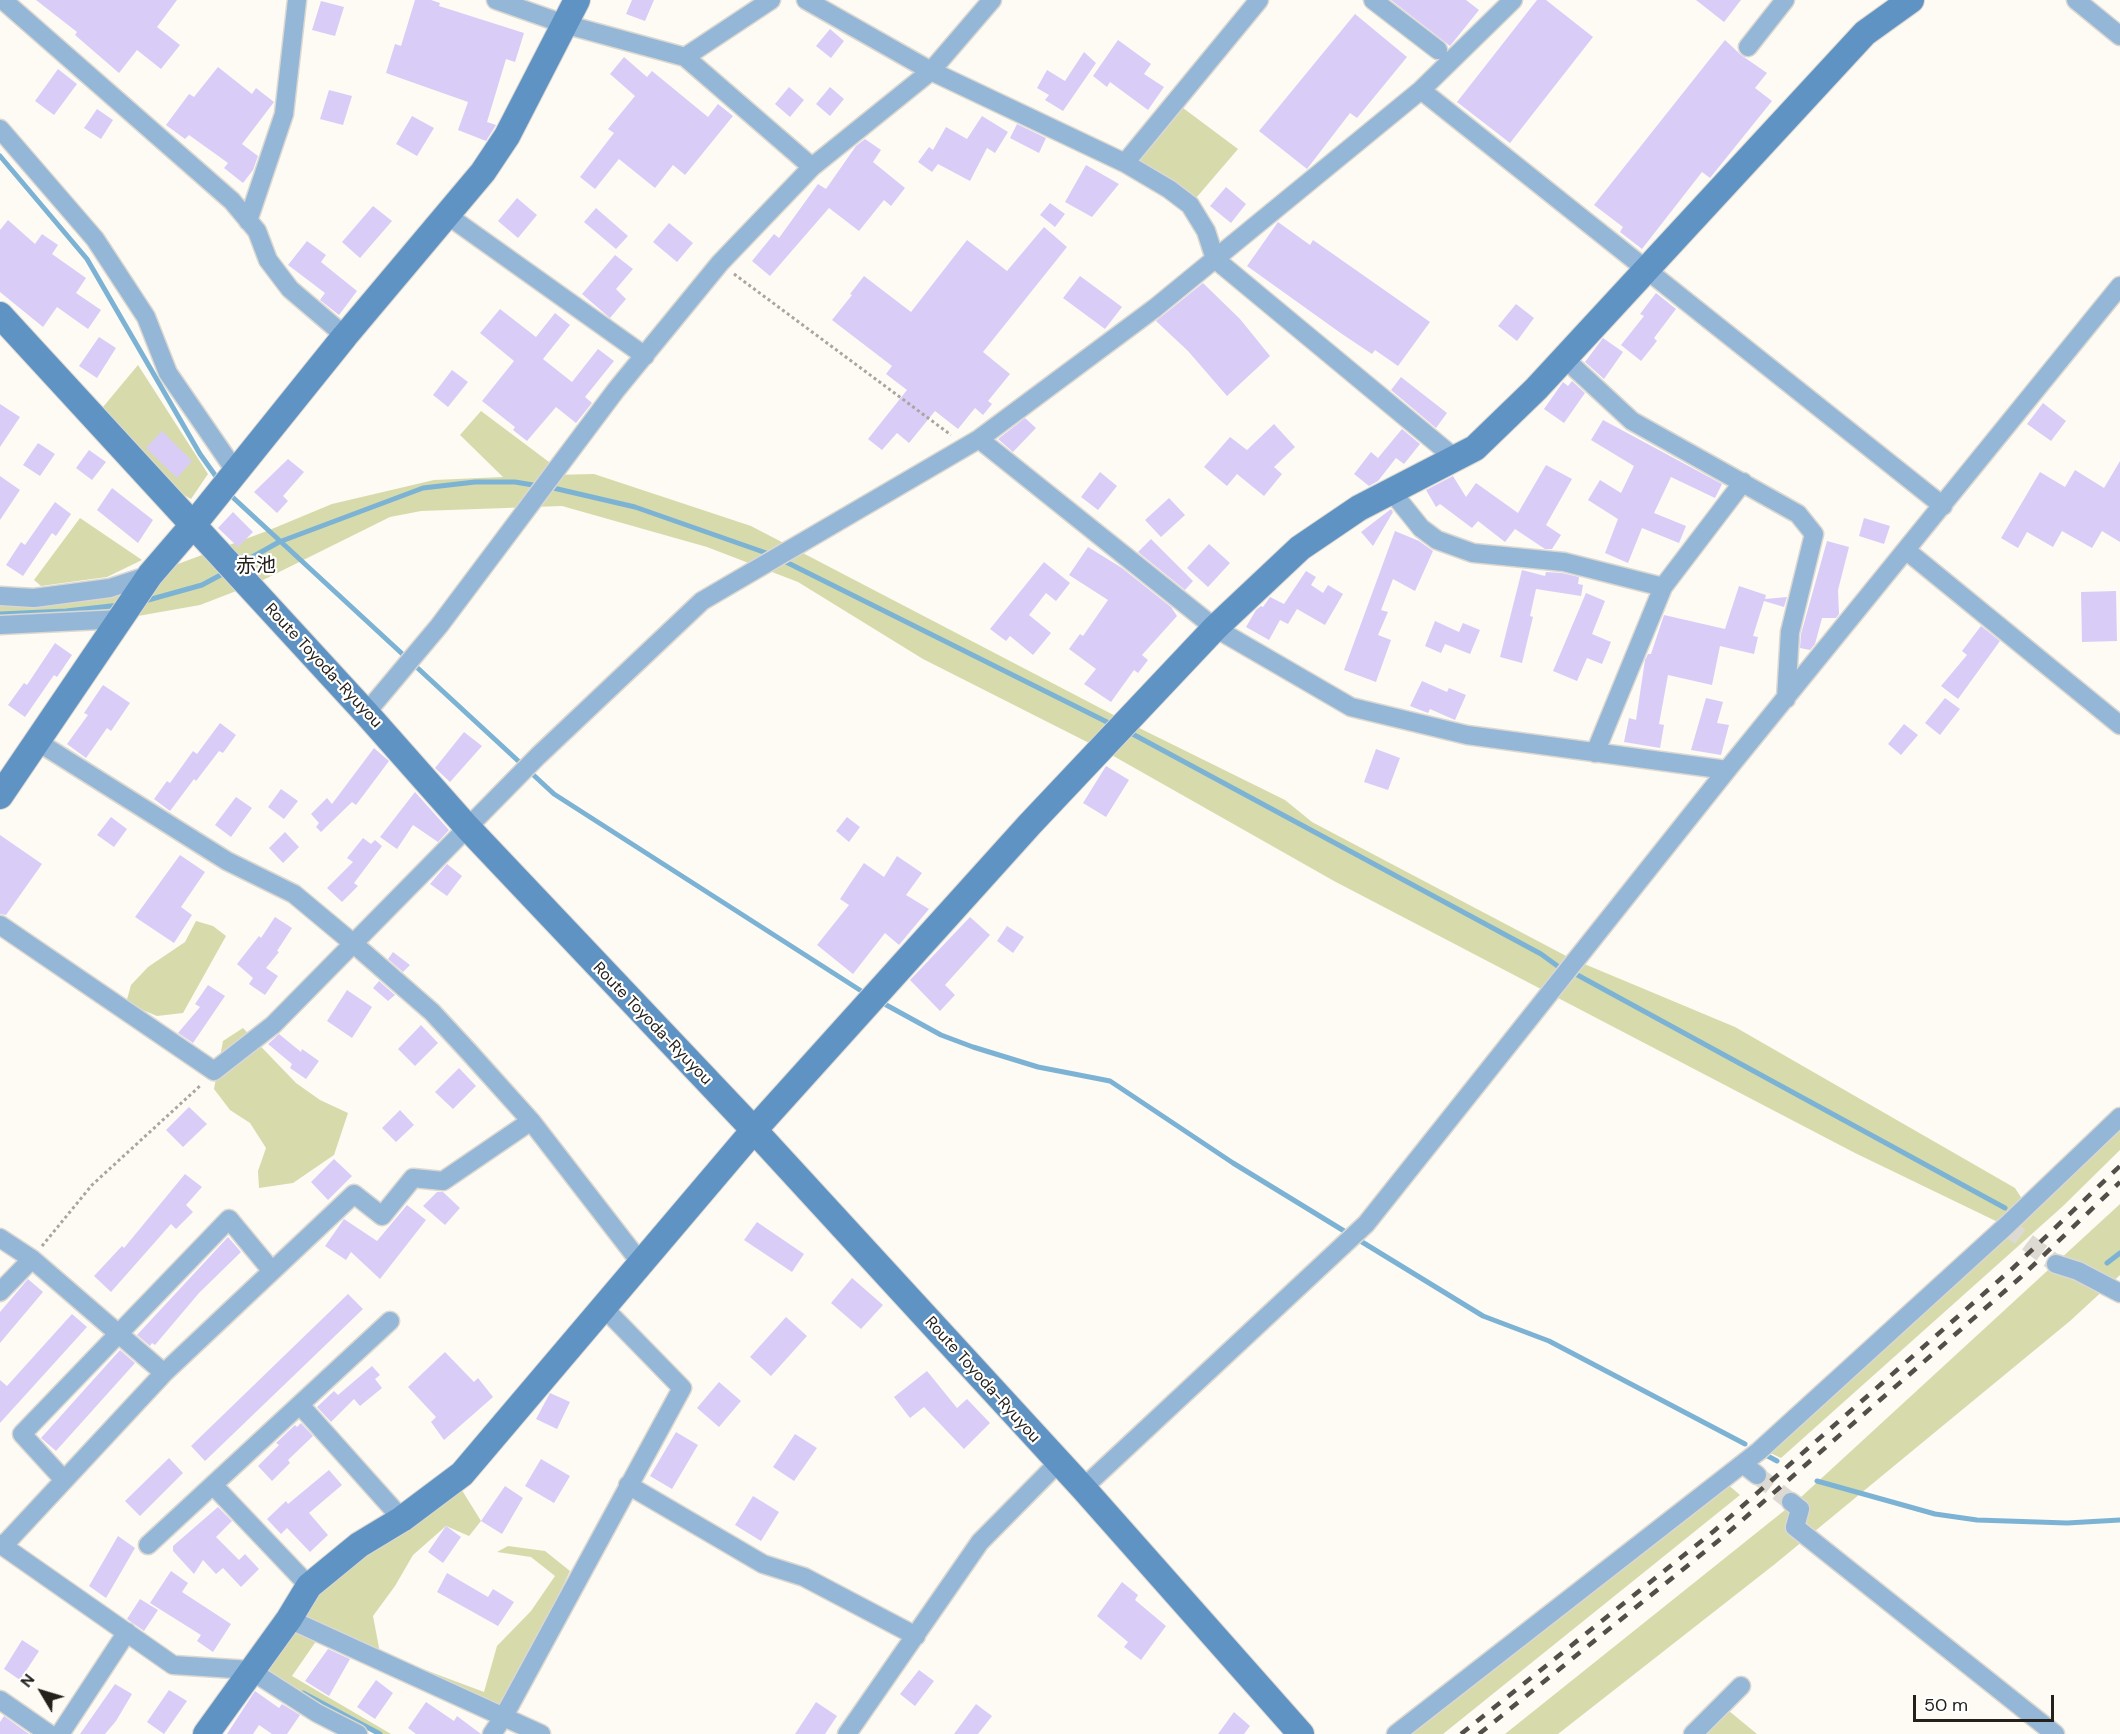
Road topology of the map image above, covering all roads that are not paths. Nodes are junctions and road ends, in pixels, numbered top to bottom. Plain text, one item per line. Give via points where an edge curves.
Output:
1 (5, 0) edge
2 (297, 0) edge
3 (496, 0) edge
4 (577, 0) edge
5 (771, 0) edge
6 (807, 0) edge
7 (992, 0) edge
8 (1259, 0) edge
9 (1373, 0) edge
10 (1513, 0) edge
11 (1785, 0) edge
12 (1911, 0) edge
13 (2076, 0) edge
14 (0, 6) edge
15 (564, 24) junction
16 (2120, 36) edge
17 (1748, 46) dead end
18 (1438, 50) dead end
19 (685, 57) junction
20 (931, 71) junction
21 (1421, 90) junction
22 (0, 129) edge
23 (1125, 162) junction
24 (812, 167) junction
25 (447, 215) junction
26 (248, 221) junction
27 (1215, 259) junction
28 (1647, 270) junction
29 (2120, 286) edge
30 (0, 315) edge
31 (345, 336) junction
32 (645, 356) junction
33 (1565, 358) junction
34 (973, 442) junction
35 (1456, 459) junction
36 (236, 472) junction
37 (1743, 482) junction
38 (1392, 492) junction
39 (1942, 506) junction
40 (193, 525) junction
41 (1907, 551) junction
42 (150, 575) junction
43 (1663, 587) junction
44 (0, 596) edge
45 (121, 619) junction
46 (0, 625) edge
47 (1215, 628) junction
48 (1786, 699) junction
49 (366, 712) junction
50 (2120, 725) edge
51 (38, 742) junction
52 (1595, 753) junction
53 (1727, 770) junction
54 (0, 796) edge
55 (467, 827) junction
56 (0, 925) edge
57 (354, 944) junction
58 (2120, 1117) edge
59 (531, 1121) junction
60 (753, 1130) junction
61 (0, 1238) edge
62 (32, 1259) junction
63 (640, 1262) junction
64 (2056, 1264) tunnel mouth
65 (272, 1271) junction
66 (0, 1292) edge
67 (2120, 1293) edge
68 (603, 1307) junction
69 (390, 1321) dead end
70 (117, 1333) junction
71 (164, 1373) junction
72 (300, 1405) junction
73 (1058, 1463) junction
74 (64, 1480) junction
75 (213, 1485) junction
76 (628, 1485) junction
77 (1083, 1488) junction
78 (1791, 1502) tunnel mouth
79 (402, 1519) junction
80 (2, 1545) edge
81 (148, 1545) dead end
82 (309, 1586) junction
83 (289, 1619) junction
84 (127, 1632) junction
85 (916, 1636) junction
86 (250, 1670) junction
87 (1742, 1686) dead end
88 (0, 1700) edge
89 (504, 1716) junction
90 (49, 1734) edge
91 (60, 1734) edge
92 (206, 1734) edge
93 (358, 1734) edge
94 (492, 1734) edge
95 (541, 1734) edge
96 (847, 1734) edge
97 (1301, 1734) edge
98 (1396, 1734) edge
99 (1693, 1734) edge
100 (2055, 1734) edge

1 - 14 street
1 - 26 street via 232,201
2 - 26 street via 284,114
3 - 15 street
4 - 15 street
5 - 19 street
6 - 20 street
7 - 20 street
8 - 23 street
9 - 18 street
10 - 21 street
11 - 17 street
12 - 28 street via 1865,33
13 - 16 street
15 - 19 street
15 - 25 street via 507,136
19 - 24 street
20 - 23 street
20 - 24 street
21 - 27 street
21 - 28 street
22 - 36 street via 95,239 146,317 168,373
23 - 27 street via 1190,206 1206,231
24 - 32 street via 720,263
25 - 31 street
25 - 32 street
26 - 31 street via 257,231 268,260 290,289
27 - 34 street
27 - 35 street
28 - 33 street
28 - 39 street
29 - 39 street
30 - 40 street, Route Toyoda-Ryuyou
31 - 36 street
32 - 49 street via 439,626
33 - 35 street via 1475,448
33 - 37 street via 1632,421
34 - 47 street
34 - 55 street via 702,601
35 - 38 street
36 - 40 street
37 - 43 street
37 - 48 street via 1798,514 1815,534 1790,632
38 - 43 street via 1421,528 1437,540 1473,553 1564,562
38 - 47 street via 1359,508 1300,548
39 - 41 street
40 - 42 street
40 - 49 street, Route Toyoda-Ryuyou
41 - 48 street
41 - 50 street
42 - 44 street via 110,588 34,598
42 - 45 street
43 - 52 street
45 - 46 street
45 - 51 street
47 - 52 street via 1352,707 1467,735
47 - 60 street via 1030,824
48 - 53 street
49 - 55 street, Route Toyoda-Ryuyou
51 - 54 street
51 - 57 street via 227,861 294,894
52 - 53 street
53 - 77 street via 1366,1224
55 - 57 street
55 - 60 street, Route Toyoda-Ryuyou
56 - 57 street via 214,1071 273,1025
57 - 59 street via 432,1012
58 - 98 street via 1750,1470
59 - 63 street
59 - 65 street via 443,1181 412,1178 382,1216 354,1194
60 - 63 street
60 - 73 street, Route Toyoda-Ryuyou
61 - 62 street
62 - 66 street
62 - 70 street
63 - 68 street
64 - 67 street
65 - 70 street via 229,1219
65 - 71 street
68 - 76 street via 682,1388
68 - 79 street via 462,1474
69 - 72 street
70 - 71 street
70 - 74 street via 22,1434
71 - 74 street
72 - 75 street
72 - 79 street
73 - 77 street, Route Toyoda-Ryuyou
73 - 85 street via 980,1542
74 - 80 street
75 - 81 street
75 - 82 street
76 - 85 street via 764,1564 804,1577
76 - 89 street
77 - 97 street, Route Toyoda-Ryuyou
78 - 100 street via 1800,1509 1795,1527
79 - 82 street via 359,1545
80 - 84 street
82 - 83 street
83 - 86 street
83 - 89 street
84 - 86 street via 173,1665
84 - 91 street
85 - 96 street
86 - 92 street
86 - 93 street
87 - 99 street
88 - 90 street
89 - 94 street
89 - 95 street

